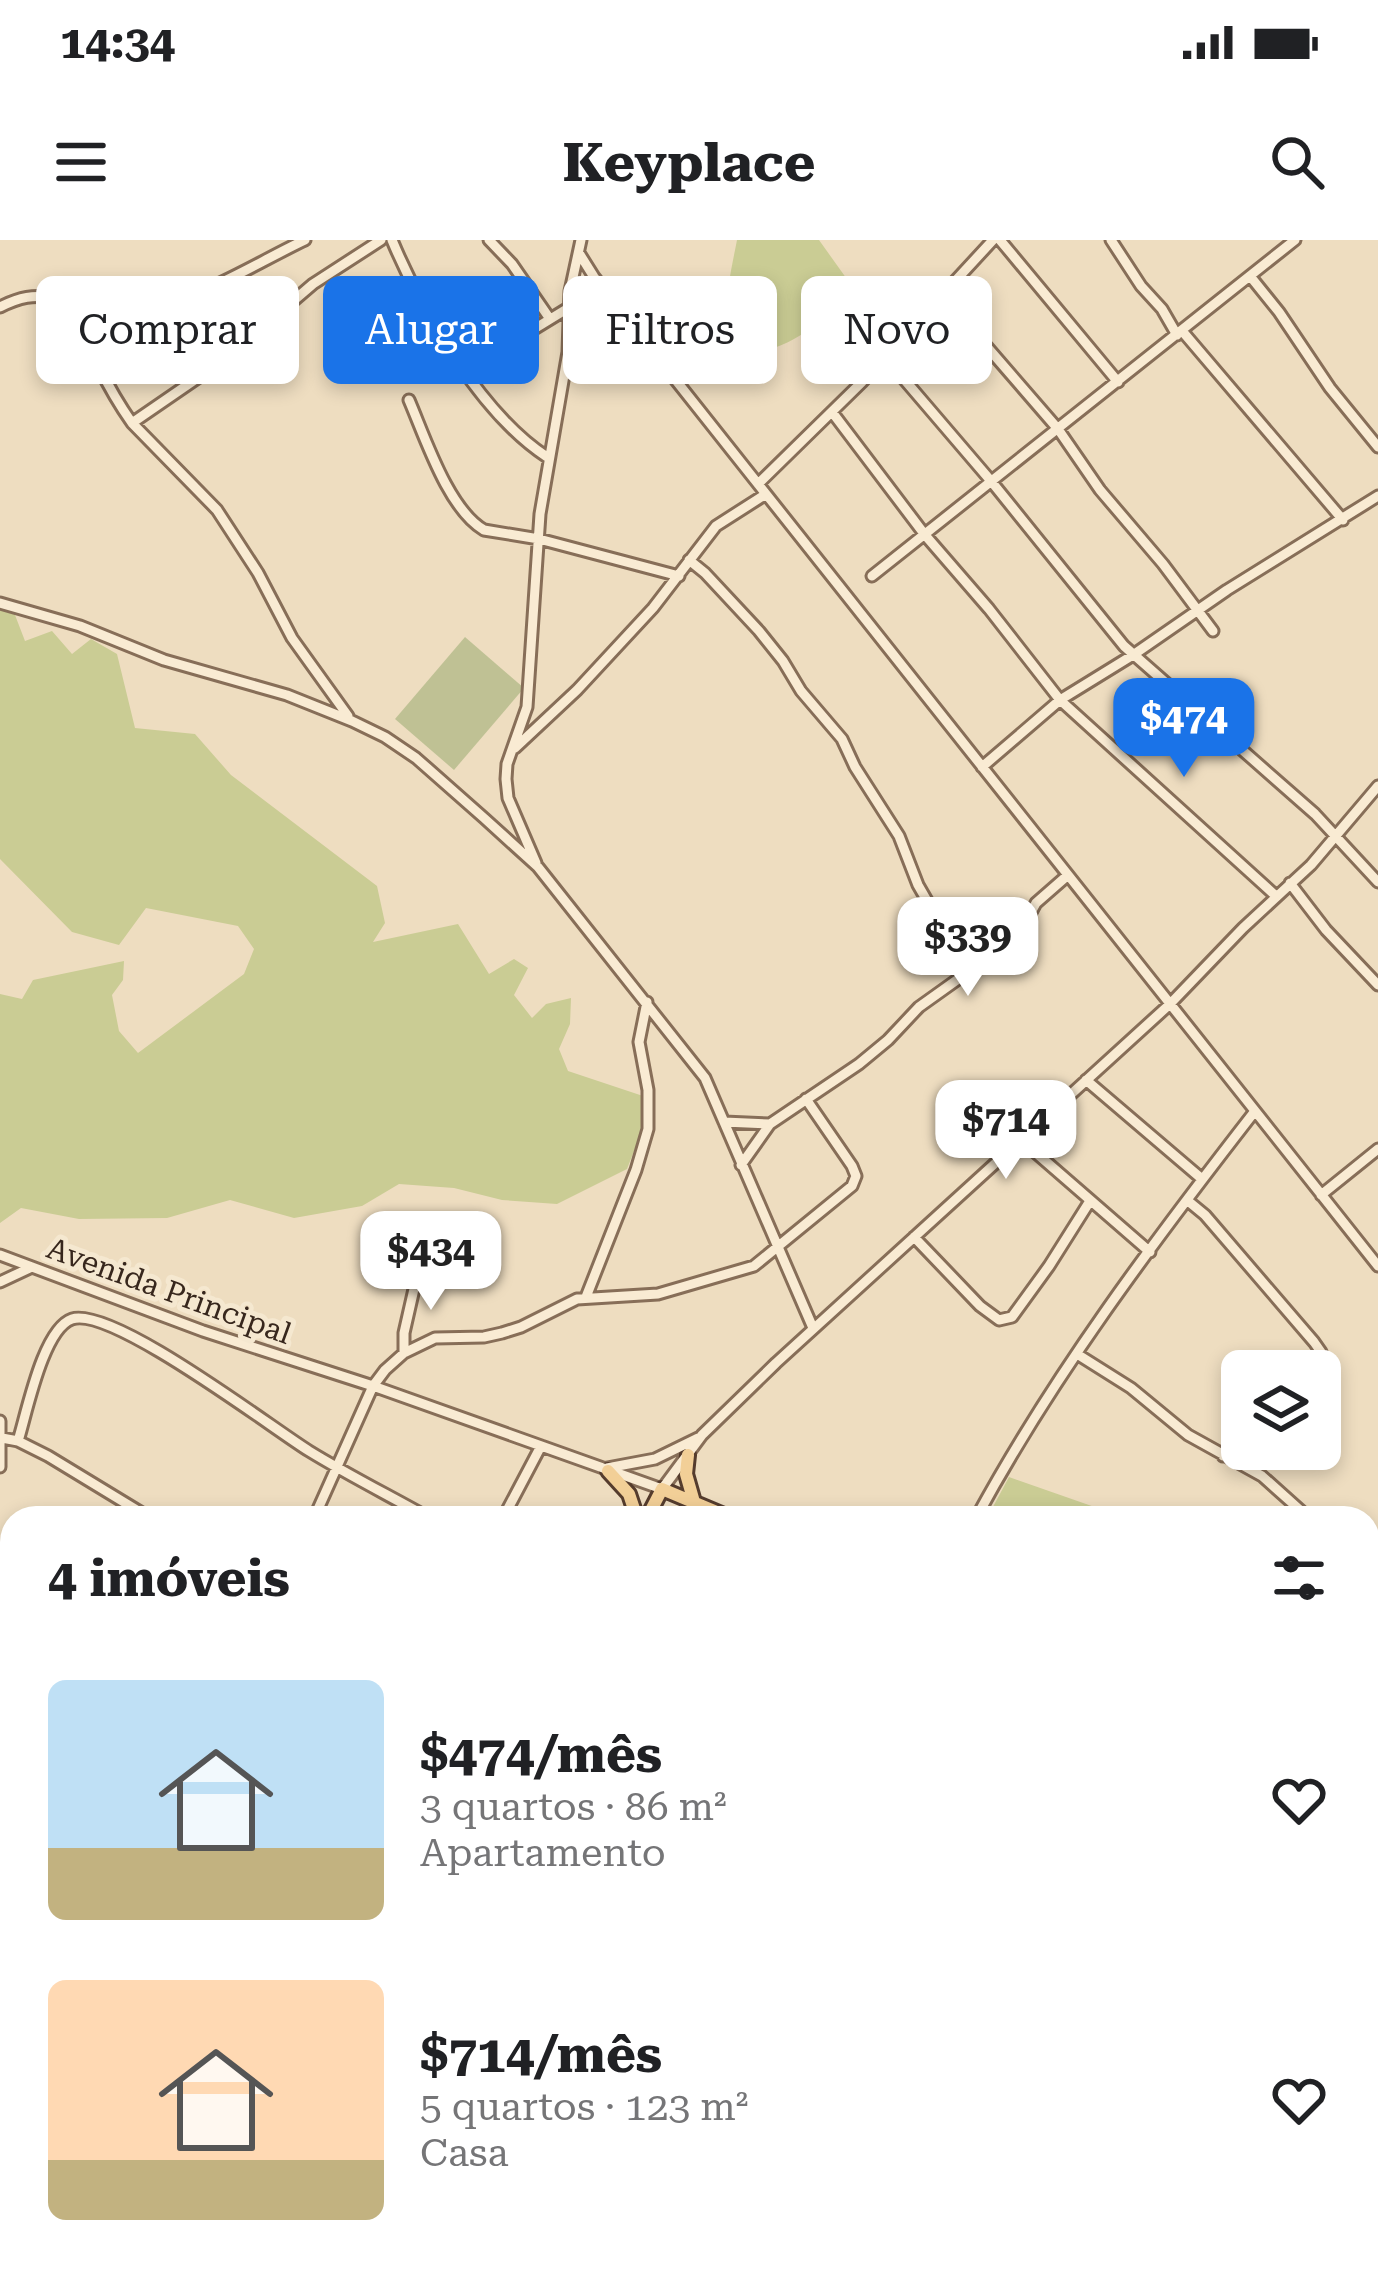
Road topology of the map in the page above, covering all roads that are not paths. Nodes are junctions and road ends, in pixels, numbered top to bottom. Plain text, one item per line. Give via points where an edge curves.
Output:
1 (304, 240) edge
2 (381, 240) edge
3 (392, 240) edge
4 (489, 240) edge
5 (581, 240) edge
6 (997, 240) edge
7 (1111, 240) edge
8 (1295, 240) edge
9 (579, 253) junction
10 (232, 276) edge
11 (409, 276) edge
12 (574, 276) edge
13 (962, 276) edge
14 (1250, 276) junction
15 (36, 296) edge
16 (0, 307) edge
17 (563, 312) edge
18 (550, 320) junction
19 (539, 327) edge
20 (1180, 333) junction
21 (992, 353) edge
22 (563, 378) edge
23 (1118, 382) junction
24 (106, 384) edge
25 (474, 384) edge
26 (859, 384) edge
27 (908, 384) edge
28 (410, 400) dead end
29 (832, 412) junction
30 (132, 423) junction
31 (1058, 429) junction
32 (1378, 447) edge
33 (548, 457) junction
34 (991, 481) junction
35 (762, 489) junction
36 (1378, 496) edge
37 (1342, 520) junction
38 (925, 535) junction
39 (539, 538) junction
40 (689, 560) junction
41 (679, 576) junction
42 (872, 577) dead end
43 (0, 591) edge
44 (2, 604) edge
45 (1197, 610) junction
46 (1213, 632) dead end
47 (1133, 655) junction
48 (1060, 700) junction
49 (352, 721) junction
50 (511, 752) junction
51 (982, 767) junction
52 (1378, 787) edge
53 (1338, 836) junction
54 (538, 867) junction
55 (1068, 875) junction
56 (1378, 882) edge
57 (1290, 883) junction
58 (1276, 896) junction
59 (968, 972) junction
60 (1378, 985) edge
61 (647, 1002) junction
62 (1170, 1004) junction
63 (1086, 1080) junction
64 (806, 1099) junction
65 (1255, 1111) junction
66 (724, 1122) junction
67 (770, 1124) junction
68 (1020, 1139) junction
69 (1378, 1149) edge
70 (741, 1165) junction
71 (1202, 1179) junction
72 (1321, 1195) junction
73 (1090, 1201) junction
74 (1188, 1201) junction
75 (914, 1237) junction
76 (778, 1249) junction
77 (1150, 1252) junction
78 (0, 1256) edge
79 (1376, 1260) edge
80 (32, 1268) junction
81 (419, 1268) dead end
82 (0, 1282) edge
83 (586, 1298) junction
84 (813, 1328) junction
85 (1320, 1350) edge
86 (404, 1353) junction
87 (1077, 1354) junction
88 (373, 1386) junction
89 (0, 1421) edge
90 (702, 1435) junction
91 (2, 1438) edge
92 (18, 1441) junction
93 (541, 1446) junction
94 (688, 1455) junction
95 (1221, 1455) edge
96 (337, 1466) junction
97 (0, 1467) edge
98 (604, 1470) junction
99 (1251, 1470) edge
100 (662, 1490) junction
101 (700, 1505) joint
102 (129, 1506) edge
103 (319, 1506) edge
104 (408, 1506) edge
105 (508, 1506) edge
106 (636, 1506) edge
107 (651, 1506) edge
108 (983, 1506) edge
109 (1295, 1506) edge

1 - 10 street
2 - 30 street
3 - 11 street
4 - 18 street
5 - 9 street
6 - 13 street
6 - 23 street
7 - 20 street
8 - 14 street
9 - 12 street
9 - 35 street
14 - 20 street
14 - 32 street
15 - 16 street
17 - 18 street
18 - 19 street
20 - 23 street
20 - 37 street
21 - 31 street
22 - 33 street
23 - 31 street
24 - 30 street
25 - 33 street
26 - 29 street
27 - 34 street
28 - 39 street via 476,526
29 - 35 street
29 - 38 street
30 - 49 street via 218,510 292,638
31 - 34 street
31 - 45 street
33 - 39 street
34 - 38 street
34 - 47 street
35 - 40 street
35 - 51 street
36 - 37 street
37 - 45 street
38 - 42 street
38 - 48 street
39 - 41 street
39 - 50 street via 531,677
40 - 41 street
40 - 59 street via 842,739
41 - 50 street
43 - 44 street
44 - 49 street
45 - 46 street
45 - 47 street
47 - 48 street
47 - 53 street
48 - 51 street
48 - 58 street
49 - 54 street via 416,758
50 - 54 street via 508,798
51 - 55 street
52 - 53 street
53 - 56 street
53 - 57 street
54 - 61 street
55 - 59 street
55 - 62 street
57 - 58 street
57 - 60 street
58 - 62 street
59 - 64 street
61 - 66 street via 705,1078
61 - 83 street via 639,1042 648,1129
62 - 63 street
62 - 65 street
63 - 68 street
63 - 71 street
64 - 67 street
64 - 76 street via 856,1176
65 - 71 street
65 - 72 street
66 - 67 street
66 - 70 street
67 - 70 street
68 - 73 street
68 - 75 street
69 - 72 street
70 - 76 street
71 - 74 street
72 - 79 street
73 - 75 street via 1006,1320 980,1306
73 - 77 street
74 - 77 street
74 - 85 street
75 - 84 street
76 - 83 street via 754,1266 683,1288
76 - 84 street
77 - 87 street
78 - 80 street, Avenida Principal
80 - 82 street
80 - 88 street, Avenida Principal
81 - 86 street
83 - 86 street via 502,1334 435,1338
84 - 90 street
86 - 88 street
87 - 95 street
87 - 108 street
88 - 93 street, Avenida Principal
88 - 96 street
89 - 91 street
90 - 94 street
90 - 98 street via 655,1460
91 - 92 street
91 - 97 street
92 - 96 street via 48,1343 80,1318 167,1354
92 - 102 street
93 - 98 street, Avenida Principal
93 - 105 street
94 - 100 street
94 - 101 main road via 686,1474
96 - 103 street
96 - 104 street
98 - 100 street, Avenida Principal
98 - 106 main road
99 - 109 street
100 - 101 main road
100 - 107 main road

